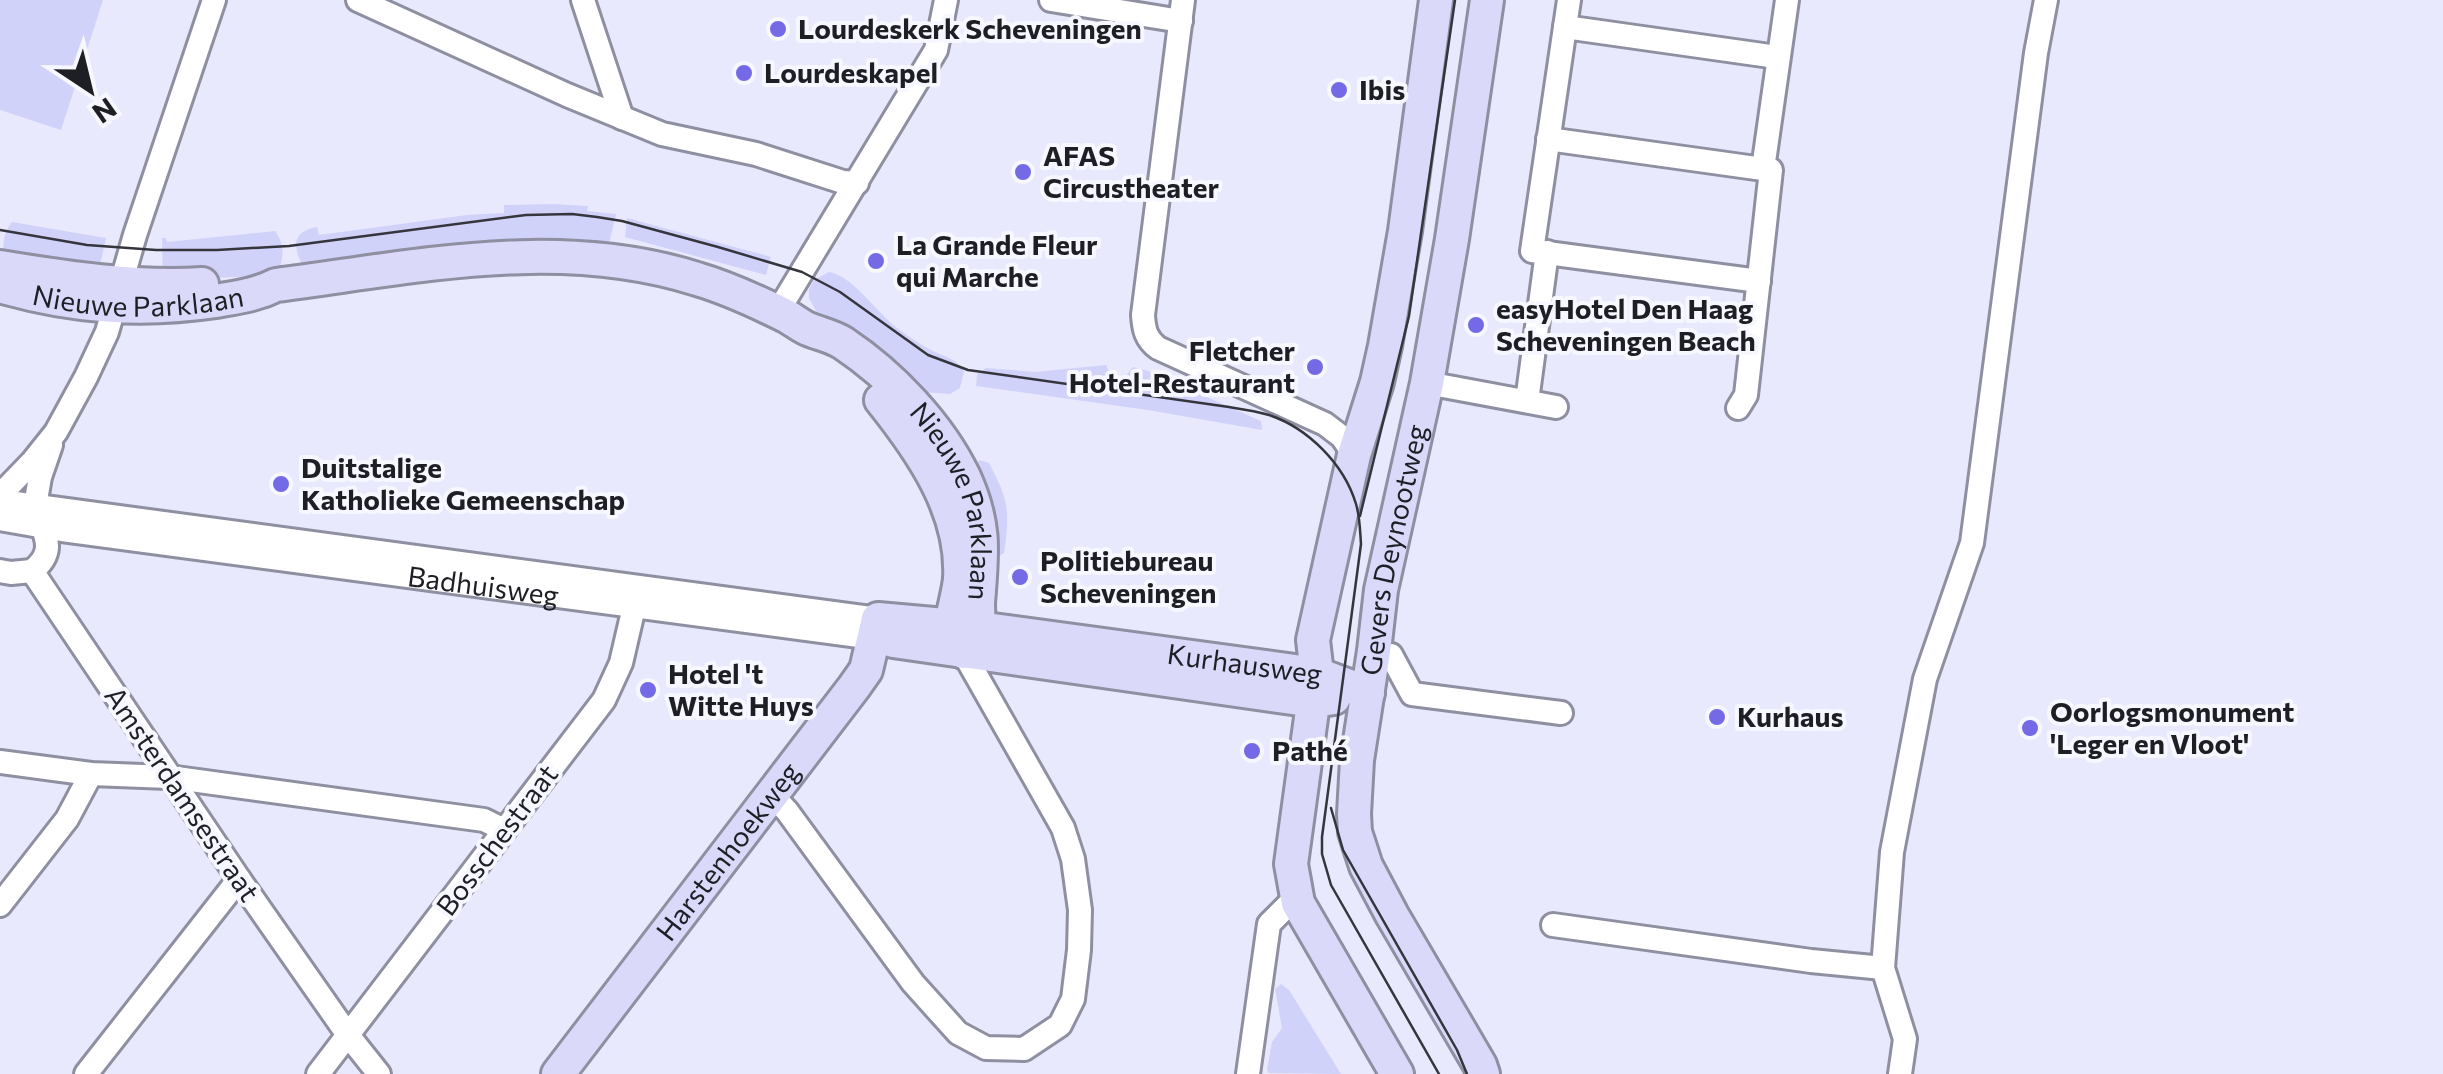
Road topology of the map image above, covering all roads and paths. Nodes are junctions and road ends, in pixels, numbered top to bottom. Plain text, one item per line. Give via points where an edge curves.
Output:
1 (214, 0) edge
2 (358, 0) edge
3 (583, 0) edge
4 (946, 0) edge
5 (1051, 0) edge
6 (1436, 0) edge
7 (1488, 0) edge
8 (1569, 0) edge
9 (1787, 0) edge
10 (2046, 0) edge
11 (1182, 11) edge
12 (1566, 27) junction
13 (1777, 57) junction
14 (622, 118) junction
15 (1548, 139) junction
16 (1763, 169) junction
17 (857, 183) junction
18 (1540, 252) junction
19 (0, 267) edge
20 (1759, 281) junction
21 (0, 286) edge
22 (118, 295) junction
23 (778, 313) junction
24 (1427, 383) junction
25 (1527, 401) junction
26 (1556, 406) dead end
27 (1738, 408) dead end
28 (56, 432) junction
29 (1354, 455) junction
30 (0, 498) edge
31 (39, 517) junction
32 (0, 519) edge
33 (0, 571) edge
34 (32, 571) junction
35 (637, 596) junction
36 (876, 628) junction
37 (964, 635) junction
38 (1391, 655) dead end
39 (1315, 687) junction
40 (1368, 693) junction
41 (1561, 713) dead end
42 (0, 762) edge
43 (90, 774) junction
44 (170, 777) junction
45 (773, 796) junction
46 (504, 830) junction
47 (239, 879) junction
48 (1297, 896) junction
49 (0, 905) edge
50 (1553, 925) dead end
51 (1884, 968) junction
52 (348, 1035) junction
53 (86, 1074) edge
54 (318, 1074) edge
55 (379, 1074) edge
56 (558, 1074) edge
57 (1248, 1074) edge
58 (1397, 1074) edge
59 (1483, 1074) edge
60 (1900, 1074) edge

1 - 22 street
2 - 14 street
3 - 14 street
4 - 17 street via 936,50
5 - 11 street
6 - 29 main road, Gevers Deynootweg via 1385,346
7 - 24 main road, Gevers Deynootweg
8 - 12 street
9 - 13 street
10 - 51 street via 1972,542 1925,680 1892,852
11 - 29 street via 1142,314 1148,340 1326,424
12 - 13 street
12 - 15 street
13 - 16 street
14 - 17 street
15 - 16 street
15 - 18 street
16 - 20 street via 1771,170
17 - 23 street
18 - 20 street
18 - 25 street
19 - 22 main road, Nieuwe Parklaan via 80,280
20 - 27 street via 1746,394
21 - 22 main road, Nieuwe Parklaan via 44,297
22 - 23 main road, Nieuwe Parklaan via 553,255 682,275
22 - 28 street via 107,332
23 - 37 main road, Nieuwe Parklaan via 807,329 880,398 920,452 957,540
24 - 25 street
24 - 40 main road, Gevers Deynootweg via 1381,590
25 - 26 street
28 - 30 street
28 - 31 street via 40,477
29 - 39 main road, Gevers Deynootweg via 1314,640
30 - 31 street, Badhuisweg
31 - 32 street, Badhuisweg
31 - 34 street via 48,545
31 - 35 street, Badhuisweg
33 - 34 street
34 - 44 street, Amsterdamsestraat
35 - 36 street, Badhuisweg
35 - 46 street, Bosschestraat via 621,663 604,700
36 - 37 main road, Badhuisweg
36 - 45 main road, Harstenhoekweg via 866,670
37 - 39 main road, Kurhausweg
37 - 45 street via 1073,860 1079,950 1073,1000 1060,1025 1024,1049 986,1048 958,1032 913,983
38 - 41 street via 1412,694
39 - 40 main road, Kurhausweg
39 - 48 main road, Gevers Deynootweg via 1291,864
40 - 59 main road, Gevers Deynootweg via 1354,814 1360,851
42 - 43 street
43 - 44 street
43 - 49 street via 67,818
44 - 46 street via 484,820
44 - 47 street, Amsterdamsestraat
45 - 56 main road, Harstenhoekweg
46 - 52 street, Bosschestraat
47 - 52 street, Amsterdamsestraat
47 - 53 street
48 - 57 street via 1269,924
48 - 58 main road, Gevers Deynootweg
50 - 51 street
51 - 60 street via 1905,1039
52 - 54 street, Bosschestraat
52 - 55 street, Amsterdamsestraat

